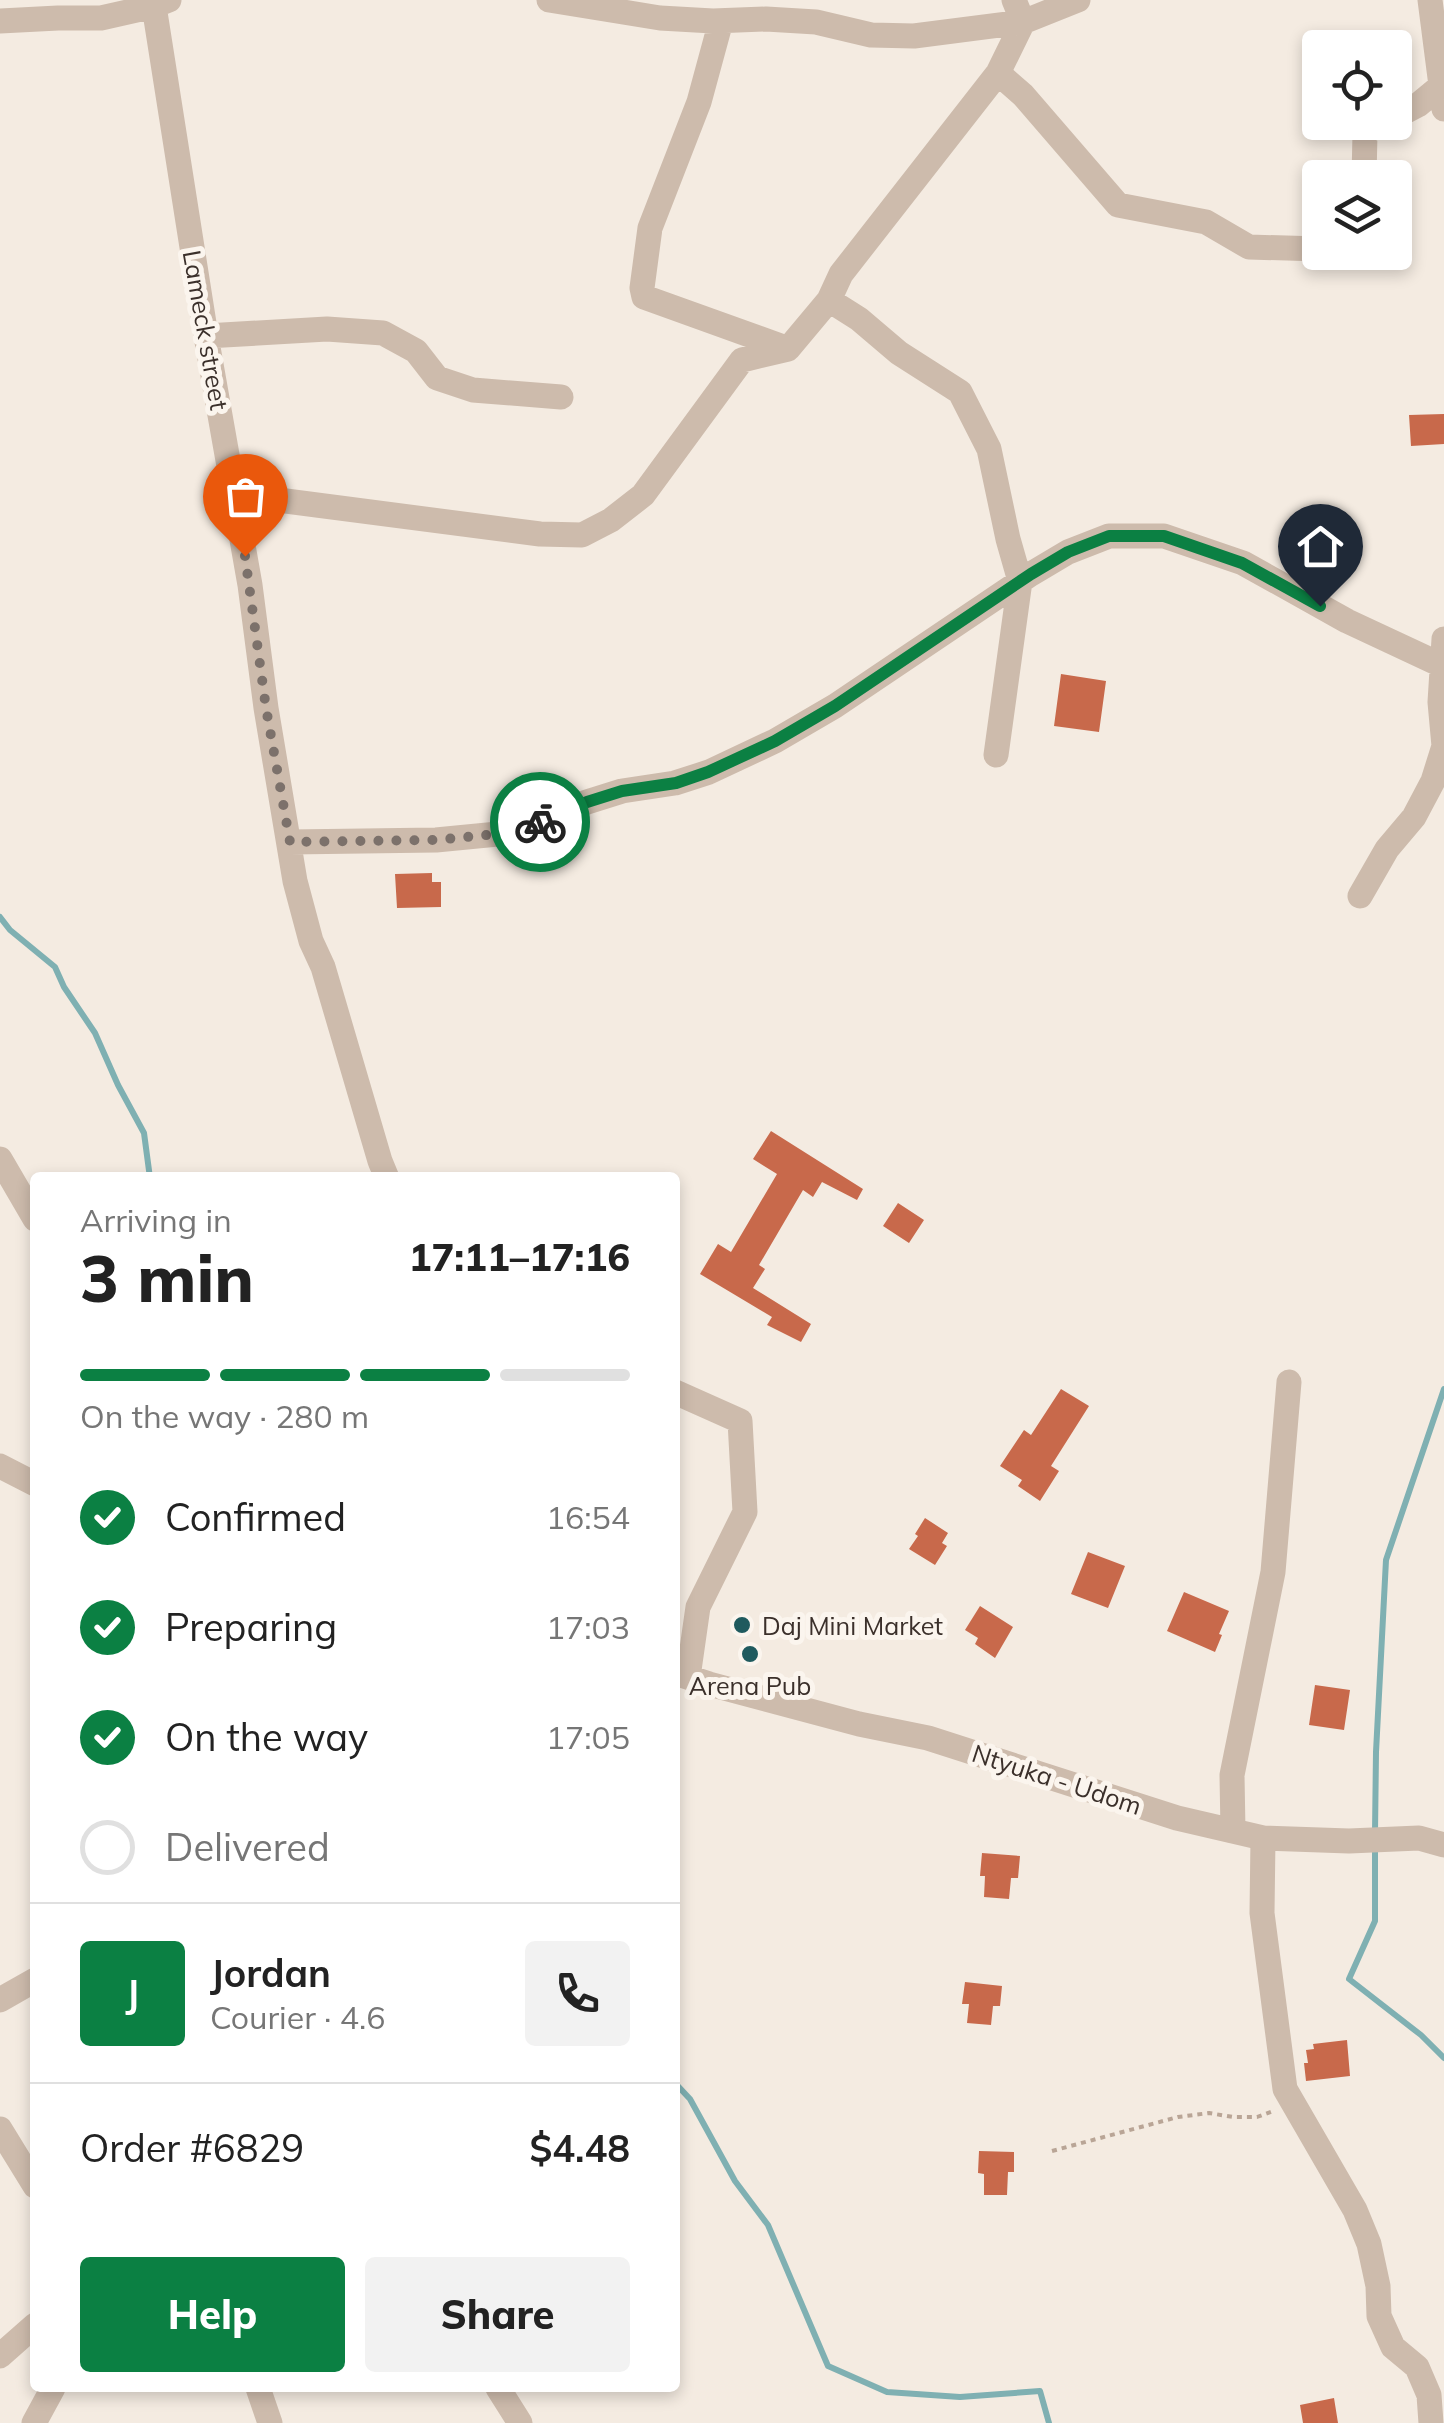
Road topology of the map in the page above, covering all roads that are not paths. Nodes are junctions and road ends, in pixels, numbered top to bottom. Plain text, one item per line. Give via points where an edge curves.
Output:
1 (549, 0) edge
2 (1078, 0) edge
3 (1430, 0) edge
4 (161, 3) edge
5 (1018, 11) edge
6 (0, 21) edge
7 (720, 21) junction
8 (998, 73) junction
9 (1443, 98) edge
10 (1412, 108) edge
11 (1302, 248) edge
12 (829, 300) junction
13 (206, 336) junction
14 (788, 349) junction
15 (561, 397) dead end
16 (236, 499) junction
17 (1020, 580) junction
18 (1442, 652) edge
19 (996, 755) dead end
20 (290, 842) junction
21 (1360, 896) dead end
22 (0, 1159) edge
23 (384, 1172) edge
24 (30, 1210) edge
25 (1289, 1382) dead end
26 (680, 1394) edge
27 (0, 1466) edge
28 (30, 1481) edge
29 (681, 1675) edge
30 (1232, 1831) junction
31 (1264, 1838) junction
32 (1444, 1845) edge
33 (30, 1983) edge
34 (0, 2000) edge
35 (0, 2130) edge
36 (30, 2178) edge
37 (30, 2329) edge
38 (0, 2356) edge
39 (50, 2392) edge
40 (259, 2392) edge
41 (501, 2392) edge
42 (34, 2423) edge
43 (270, 2423) edge
44 (520, 2423) edge
45 (1431, 2423) edge

1 - 7 street
2 - 5 street
3 - 9 street
4 - 6 street via 101,18
4 - 13 street, Lameck street
5 - 7 street via 914,36 871,35 816,22
5 - 8 street
7 - 14 street via 699,102 650,228 642,288 644,297
8 - 11 street via 1118,205 1206,222 1249,247
8 - 12 street via 841,274
9 - 10 street
12 - 14 street
12 - 17 street via 960,392 990,449
13 - 15 street via 326,328 383,332 416,351 436,378 473,390
13 - 16 street, Lameck street
14 - 16 street via 742,360 643,495 582,535
16 - 20 street, Lameck street
17 - 18 street via 1109,536 1164,536 1242,563 1347,620
17 - 19 street
17 - 20 street via 835,706 708,772 622,791 508,833
18 - 21 street via 1444,746 1433,781
20 - 23 street, Lameck street via 311,941
22 - 24 street
25 - 30 street via 1272,1572 1232,1775
26 - 29 street via 740,1421 745,1512 698,1607
27 - 28 street
29 - 30 street, Ntyuka - Udom via 928,1738
30 - 31 street, Ntyuka - Udom
31 - 32 street, Ntyuka - Udom via 1419,1838
31 - 45 street via 1262,1913 1284,2090 1355,2210 1369,2244 1379,2316 1393,2347 1416,2367 1429,2395
33 - 34 street
35 - 36 street
37 - 38 street
39 - 42 street
40 - 43 street
41 - 44 street

